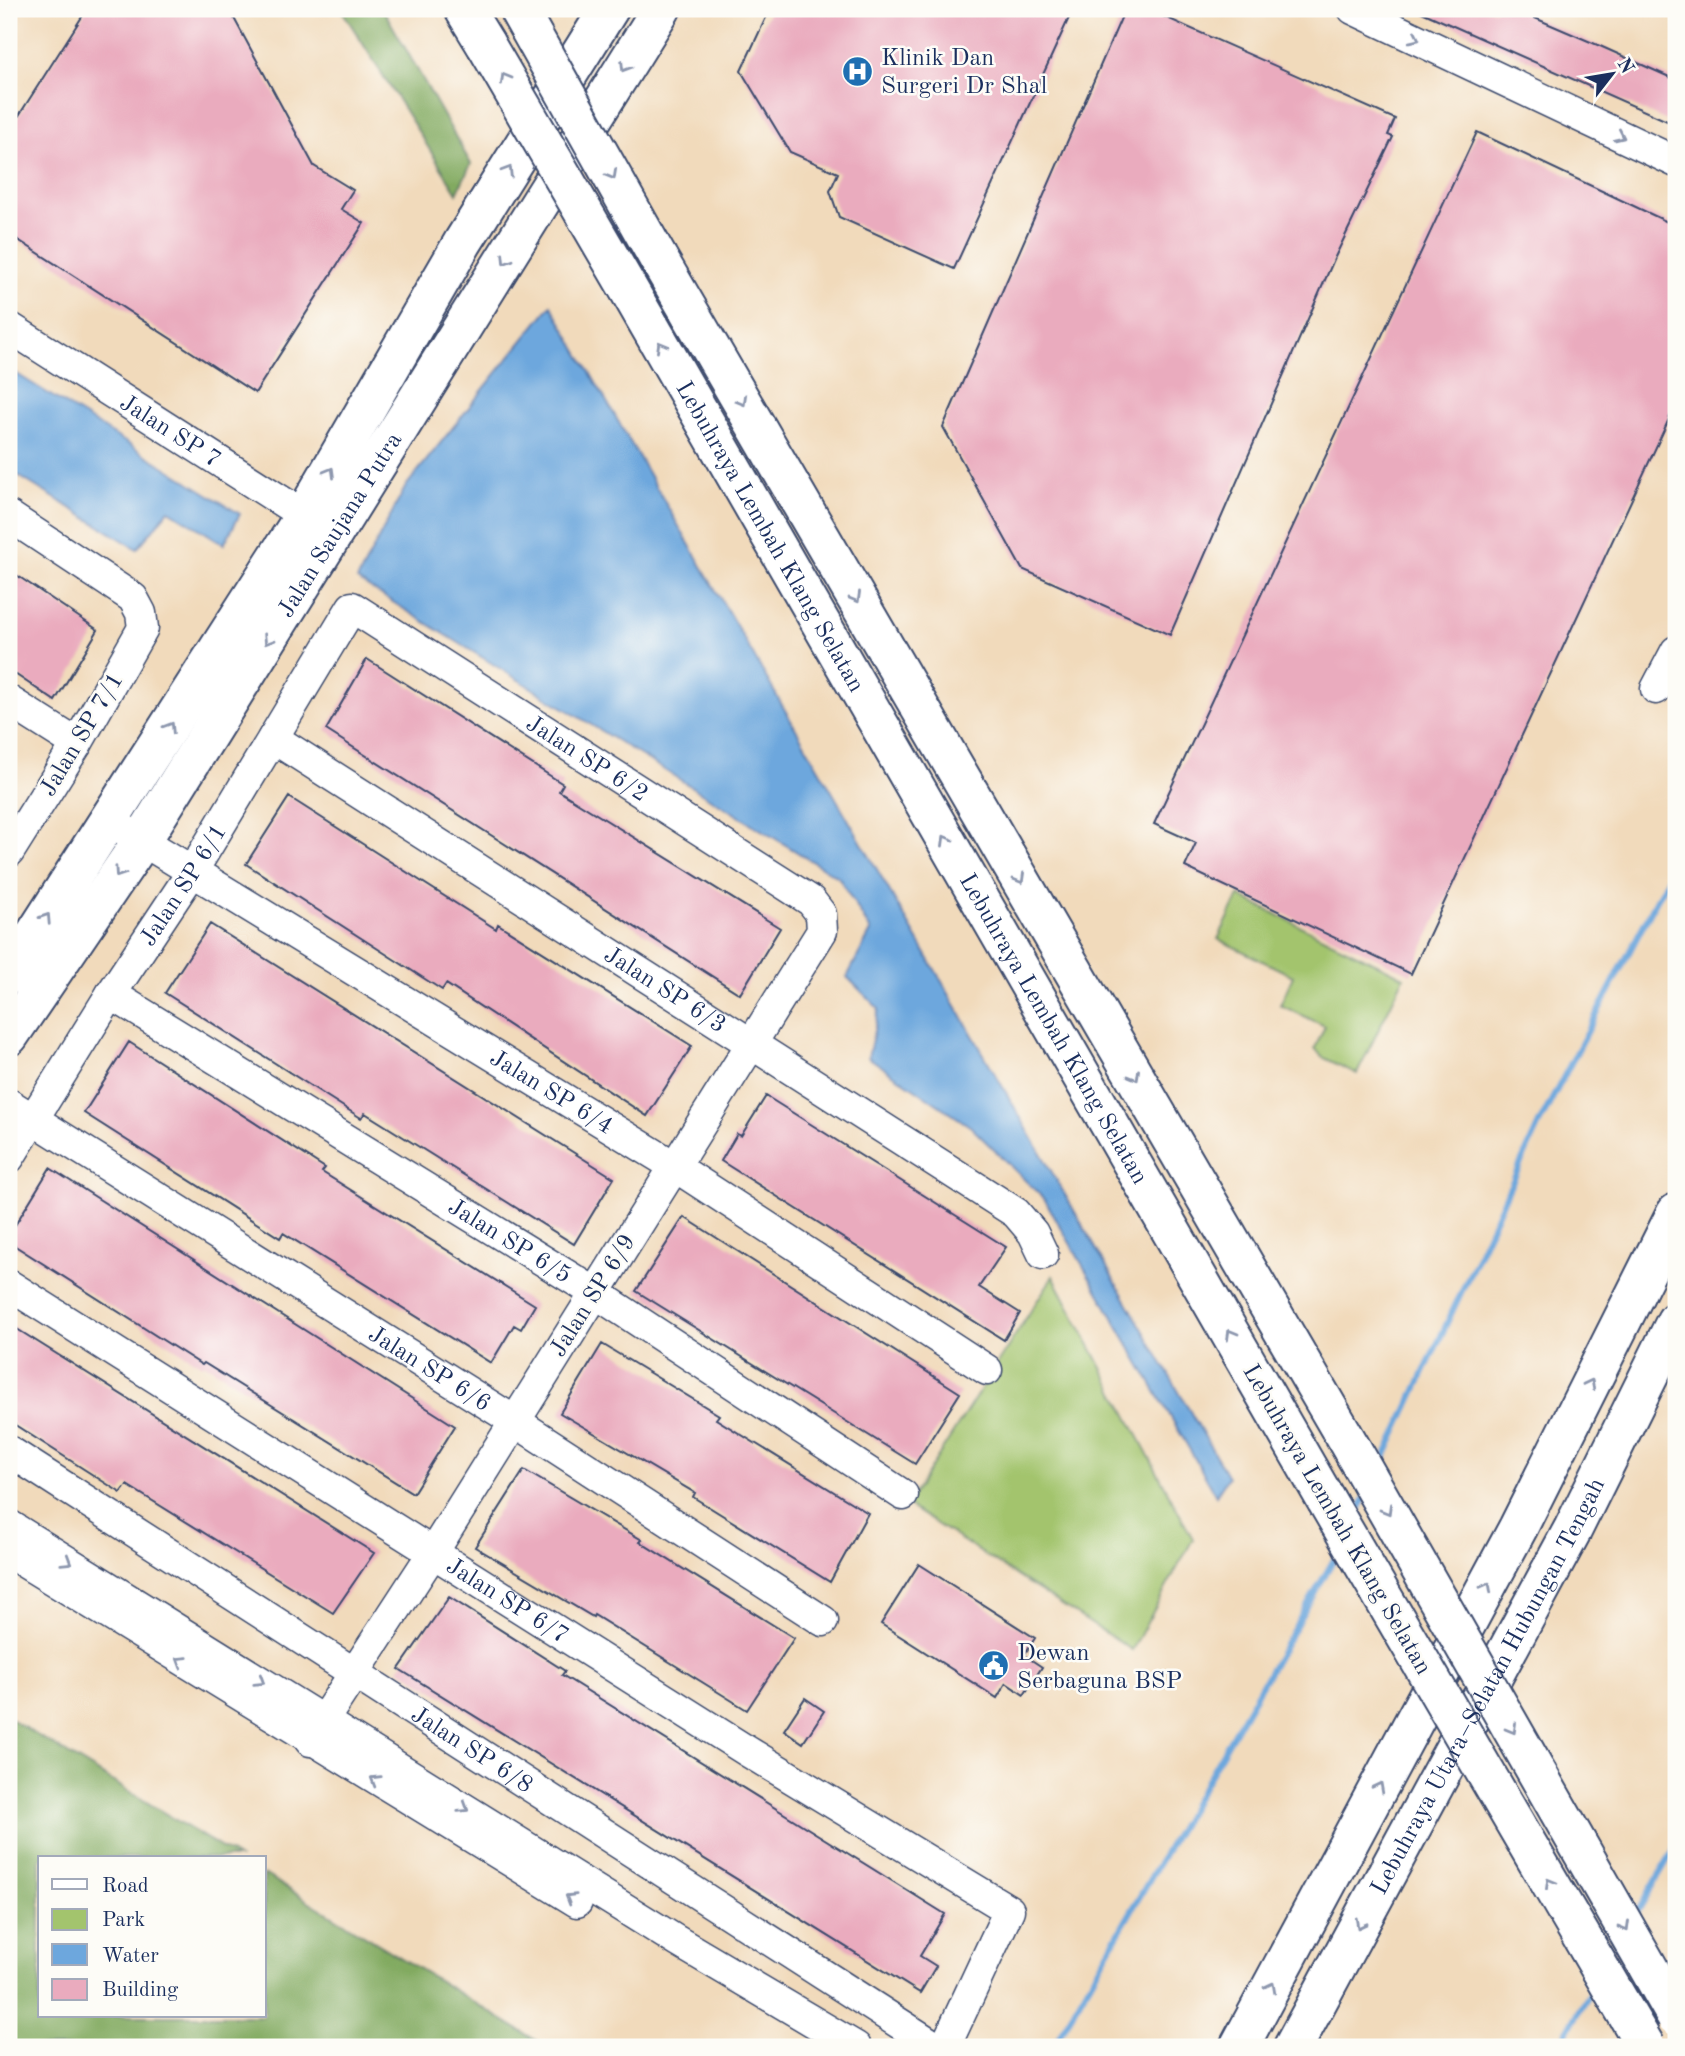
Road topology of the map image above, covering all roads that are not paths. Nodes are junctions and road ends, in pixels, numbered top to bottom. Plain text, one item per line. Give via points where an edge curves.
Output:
1 (464, 9) edge
2 (518, 9) edge
3 (609, 9) edge
4 (661, 9) edge
5 (1353, 9) edge
6 (1676, 162) edge
7 (9, 327) edge
8 (9, 516) edge
9 (320, 525) junction
10 (352, 607) joint
11 (1676, 651) edge
12 (1656, 689) dead end
13 (9, 701) edge
14 (273, 738) junction
15 (77, 744) junction
16 (126, 831) junction
17 (9, 852) edge
18 (192, 872) junction
19 (821, 914) joint
20 (9, 975) edge
21 (111, 994) junction
22 (9, 1036) edge
23 (752, 1042) junction
24 (21, 1111) edge
25 (9, 1157) edge
26 (674, 1166) junction
27 (1676, 1213) edge
28 (1043, 1254) dead end
29 (9, 1285) edge
30 (594, 1292) junction
31 (1676, 1321) edge
32 (987, 1370) dead end
33 (513, 1420) junction
34 (9, 1451) edge
35 (903, 1495) dead end
36 (9, 1525) edge
37 (9, 1553) edge
38 (432, 1554) junction
39 (823, 1621) dead end
40 (354, 1673) junction
41 (317, 1731) junction
42 (1676, 2016) edge
43 (817, 2047) edge
44 (856, 2047) edge
45 (936, 2047) edge
46 (945, 2047) edge
47 (1239, 2047) edge
48 (1293, 2047) edge
49 (1646, 2047) edge

49 -> 1 main road, Lebuhraya Lembah Klang Selatan, bridge
2 -> 42 main road, Lebuhraya Lembah Klang Selatan, bridge
9 -> 3 main road, Jalan Saujana Putra via 464,242
4 -> 9 main road, Jalan Saujana Putra
5 -> 6 street
7 - 9 street, Jalan SP 7
8 - 15 street, Jalan SP 7/1 via 133,597 141,613 142,628
9 - 16 main road, Jalan Saujana Putra
10 - 14 street, Jalan SP 6/1
10 - 19 street, Jalan SP 6/2 via 810,901
11 - 12 street
13 - 15 street
14 - 18 street, Jalan SP 6/1
14 - 23 street, Jalan SP 6/3
15 - 17 street, Jalan SP 7/1
16 - 18 street, Jalan SP 6/4
20 -> 16 main road, Jalan Saujana Putra
16 -> 22 main road, Jalan Saujana Putra
18 - 21 street, Jalan SP 6/1
18 - 26 street, Jalan SP 6/4
19 - 23 street, Jalan SP 6/9 via 822,931
21 - 24 street, Jalan SP 6/1
21 - 30 street, Jalan SP 6/5
23 - 26 street, Jalan SP 6/9
23 - 28 street, Jalan SP 6/3 via 1016,1213
24 - 25 street, Jalan SP 6/1
24 - 33 street, Jalan SP 6/6
26 - 30 street, Jalan SP 6/9
26 - 32 street, Jalan SP 6/4
47 -> 27 main road, Lebuhraya Utara–Selatan Hubungan Tengah via 1518,1528
29 - 38 street, Jalan SP 6/7
30 - 33 street, Jalan SP 6/9
30 - 35 street, Jalan SP 6/5
31 -> 48 main road, Lebuhraya Utara–Selatan Hubungan Tengah via 1573,1529
33 - 38 street, Jalan SP 6/9
33 - 39 street, Jalan SP 6/6
34 - 40 street, Jalan SP 6/8
36 -> 41 street
41 -> 37 street
38 - 40 street, Jalan SP 6/9
38 - 46 street, Jalan SP 6/7 via 1009,1910
40 - 41 street, Jalan SP 6/9
40 - 45 street, Jalan SP 6/8
43 -> 41 street
41 -> 44 street

